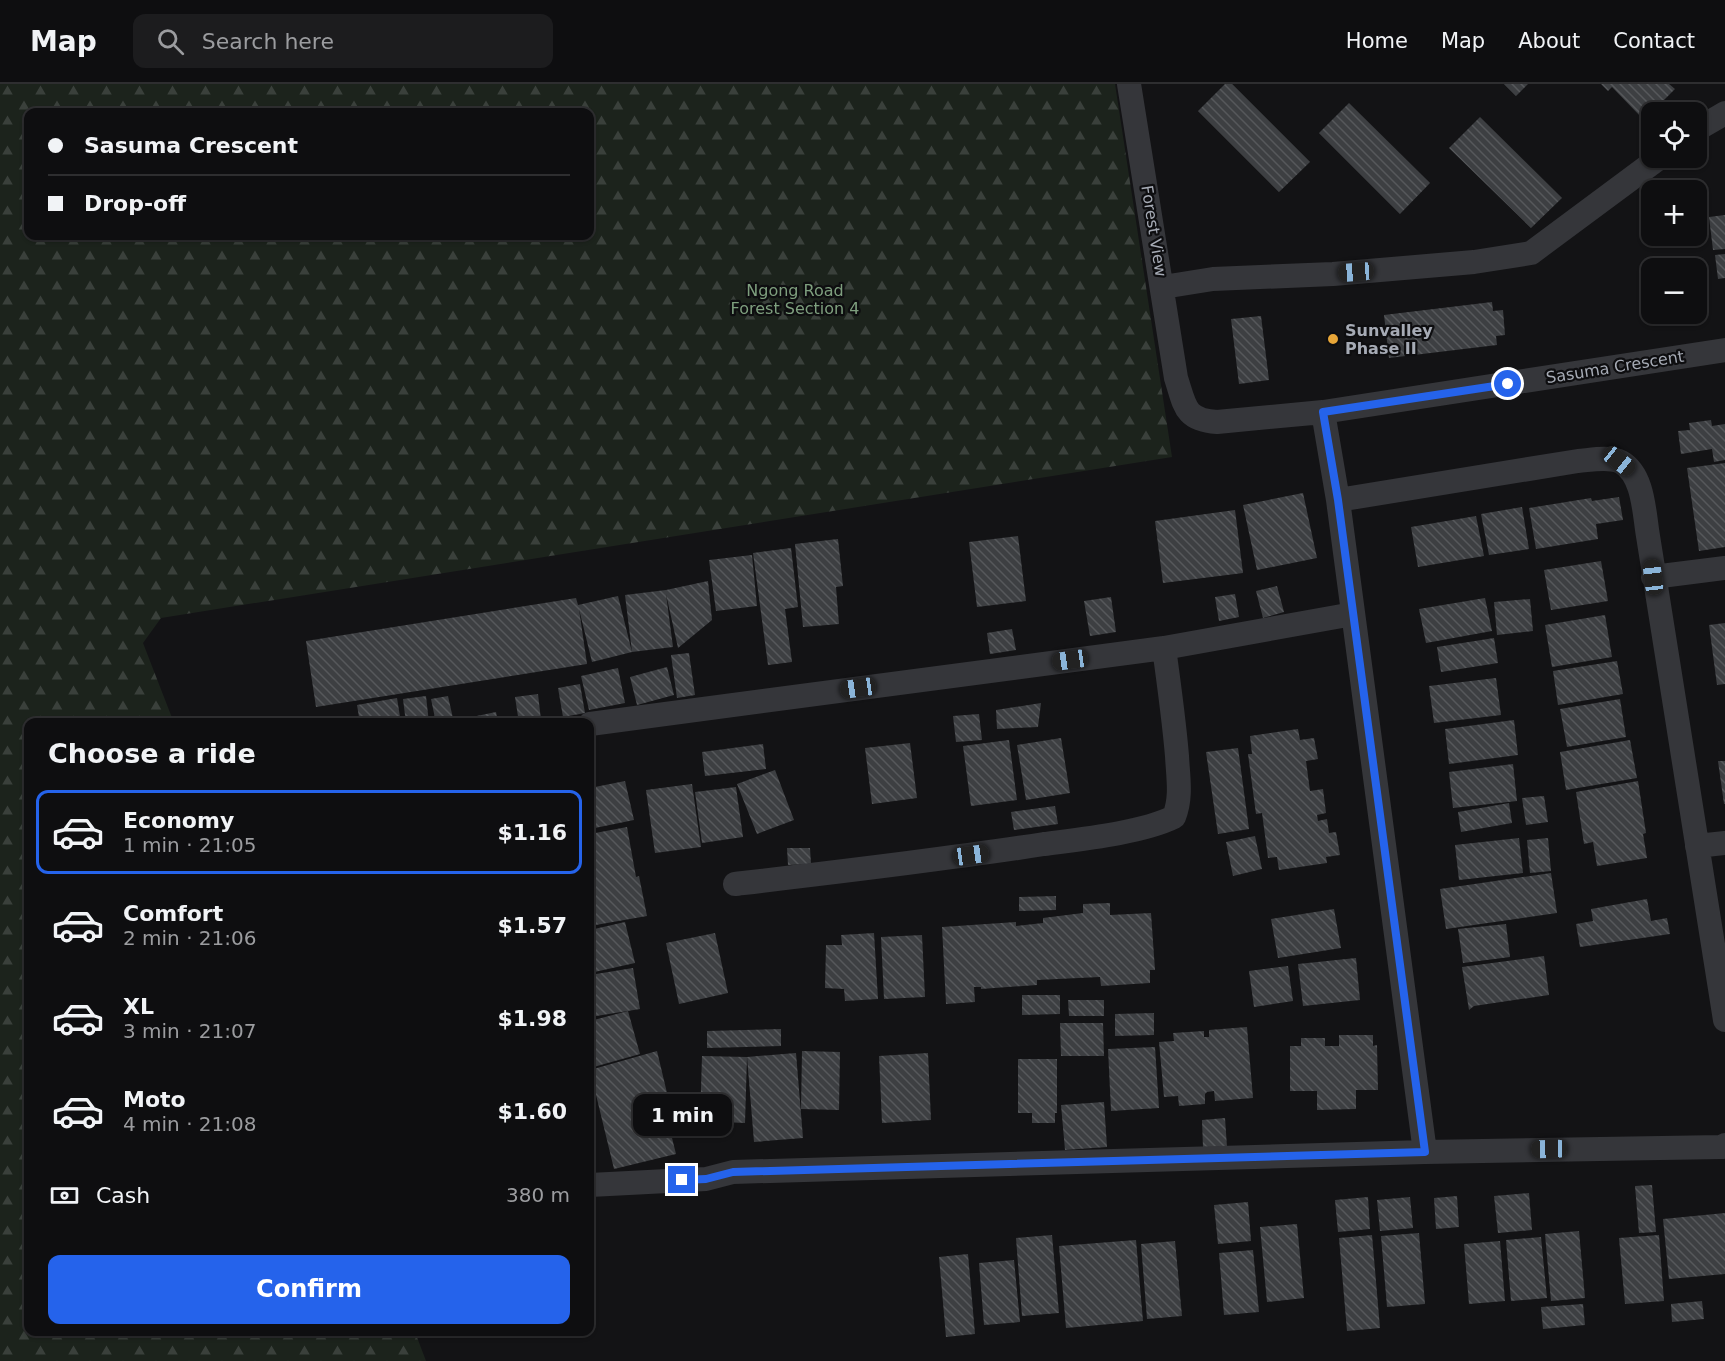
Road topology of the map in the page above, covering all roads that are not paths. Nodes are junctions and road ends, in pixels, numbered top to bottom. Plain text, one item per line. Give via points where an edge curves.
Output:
1 (1130, 84) edge
2 (1725, 113) edge
3 (1707, 124) edge
4 (1646, 168) edge
5 (1163, 287) junction
6 (1725, 350) edge
7 (1176, 378) joint
8 (1323, 412) junction
9 (1338, 500) junction
10 (1725, 568) edge
11 (1653, 577) junction
12 (1353, 614) junction
13 (1164, 648) junction
14 (594, 723) edge
15 (1725, 843) edge
16 (1697, 846) junction
17 (735, 884) dead end
18 (1725, 1020) edge
19 (1724, 1146) edge
20 (1425, 1152) junction
21 (594, 1185) edge

1 - 5 street, Forest View
2 - 3 street
4 - 5 street via 1531,253 1474,262 1213,279
5 - 7 street, Forest View
6 - 8 street, Sasuma Crescent
7 - 8 street, Sasuma Crescent via 1186,410 1204,421
8 - 9 street
9 - 11 street via 1578,461 1619,461 1639,486
9 - 12 street
10 - 11 street
11 - 16 street
12 - 13 street
12 - 20 street
13 - 14 street
13 - 17 street via 1179,793 1174,816 1161,823 1034,846
15 - 16 street
16 - 18 street
19 - 20 street
20 - 21 street via 733,1172 706,1179

